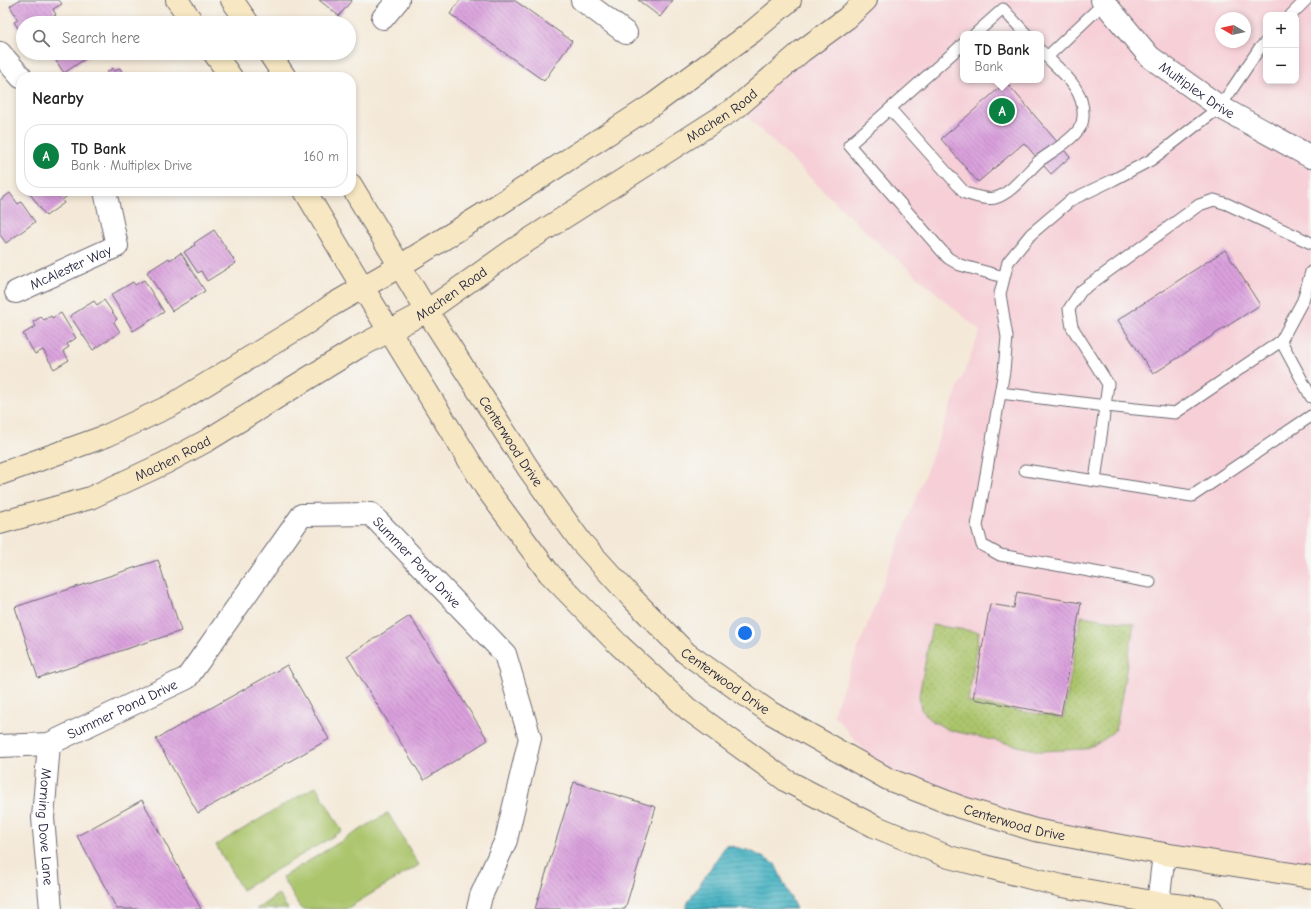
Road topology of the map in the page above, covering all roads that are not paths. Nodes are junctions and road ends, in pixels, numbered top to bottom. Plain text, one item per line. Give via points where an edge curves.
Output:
1 (178, 0) edge
2 (232, 0) edge
3 (398, 0) edge
4 (582, 0) edge
5 (790, 0) edge
6 (866, 0) edge
7 (1306, 0) edge
8 (1104, 2) edge
9 (1295, 12) edge
10 (188, 16) edge
11 (243, 16) edge
12 (383, 18) dead end
13 (977, 31) edge
14 (1023, 31) edge
15 (626, 33) dead end
16 (1263, 45) edge
17 (960, 47) edge
18 (0, 53) edge
19 (1044, 54) edge
20 (219, 60) edge
21 (274, 60) edge
22 (17, 72) edge
23 (227, 72) edge
24 (282, 72) edge
25 (1220, 107) junction
26 (890, 109) junction
27 (1311, 157) edge
28 (356, 194) edge
29 (106, 196) edge
30 (309, 196) edge
31 (1311, 243) edge
32 (400, 266) junction
33 (1311, 272) edge
34 (1004, 278) junction
35 (363, 288) junction
36 (16, 292) dead end
37 (427, 311) junction
38 (389, 332) junction
39 (1281, 341) junction
40 (1000, 393) junction
41 (1311, 397) edge
42 (1106, 406) junction
43 (1311, 416) edge
44 (1025, 470) dead end
45 (0, 474) edge
46 (1095, 481) junction
47 (0, 523) edge
48 (1150, 582) dead end
49 (49, 744) junction
50 (0, 746) edge
51 (1164, 854) junction
52 (1311, 878) edge
53 (1157, 907) edge
54 (51, 909) edge
55 (478, 909) edge
56 (1211, 909) edge

1 - 10 street
2 - 11 street
3 - 12 street
4 - 15 street
5 - 32 street via 752,32 654,104
6 - 37 street, Machen Road via 737,107 513,250
7 - 9 lane
8 - 19 lane
8 - 25 street, Multiplex Drive via 1150,57
13 - 14 lane via 1003,9
16 - 25 lane
17 - 26 lane
18 - 22 street
19 - 26 lane via 1074,85 1080,96 1083,118 1080,128 1061,146 1039,161 1008,191 996,198 982,199 965,193
20 - 23 street
21 - 24 street
25 - 27 street, Multiplex Drive
25 - 34 lane via 1151,160 1071,200 1031,234 1008,262
26 - 34 lane via 849,145 948,258 960,265
28 - 32 street, Centerwood Drive
29 - 36 street, McAlester Way via 117,246
30 - 35 street
31 - 42 lane via 1214,200 1199,205 1081,291 1069,309 1072,327 1108,384
32 - 35 street
32 - 37 street, Centerwood Drive
33 - 39 lane via 1303,300
34 - 40 lane via 1000,294 1007,337
35 - 38 street
35 - 45 street via 172,405 106,436
37 - 38 street, Machen Road
37 - 51 street, Centerwood Drive via 528,468 582,542 686,653 771,712 888,779 960,807 1035,830
38 - 47 street, Machen Road via 357,348 208,440 165,463 90,498
38 - 53 street via 486,488 549,574 618,644 688,709 787,781 874,826 942,854 1062,886
39 - 41 lane
39 - 42 lane via 1175,413
40 - 42 lane
40 - 48 lane via 977,526 982,545 1000,555
42 - 46 lane
43 - 46 lane via 1192,496
44 - 46 lane
49 - 50 street, Summer Pond Drive
49 - 54 street, Morning Dove Lane via 44,818
49 - 55 street, Summer Pond Drive via 187,678 302,515 371,514 505,654 530,738 506,840 481,896
51 - 52 street, Centerwood Drive
51 - 53 street
53 - 56 street

